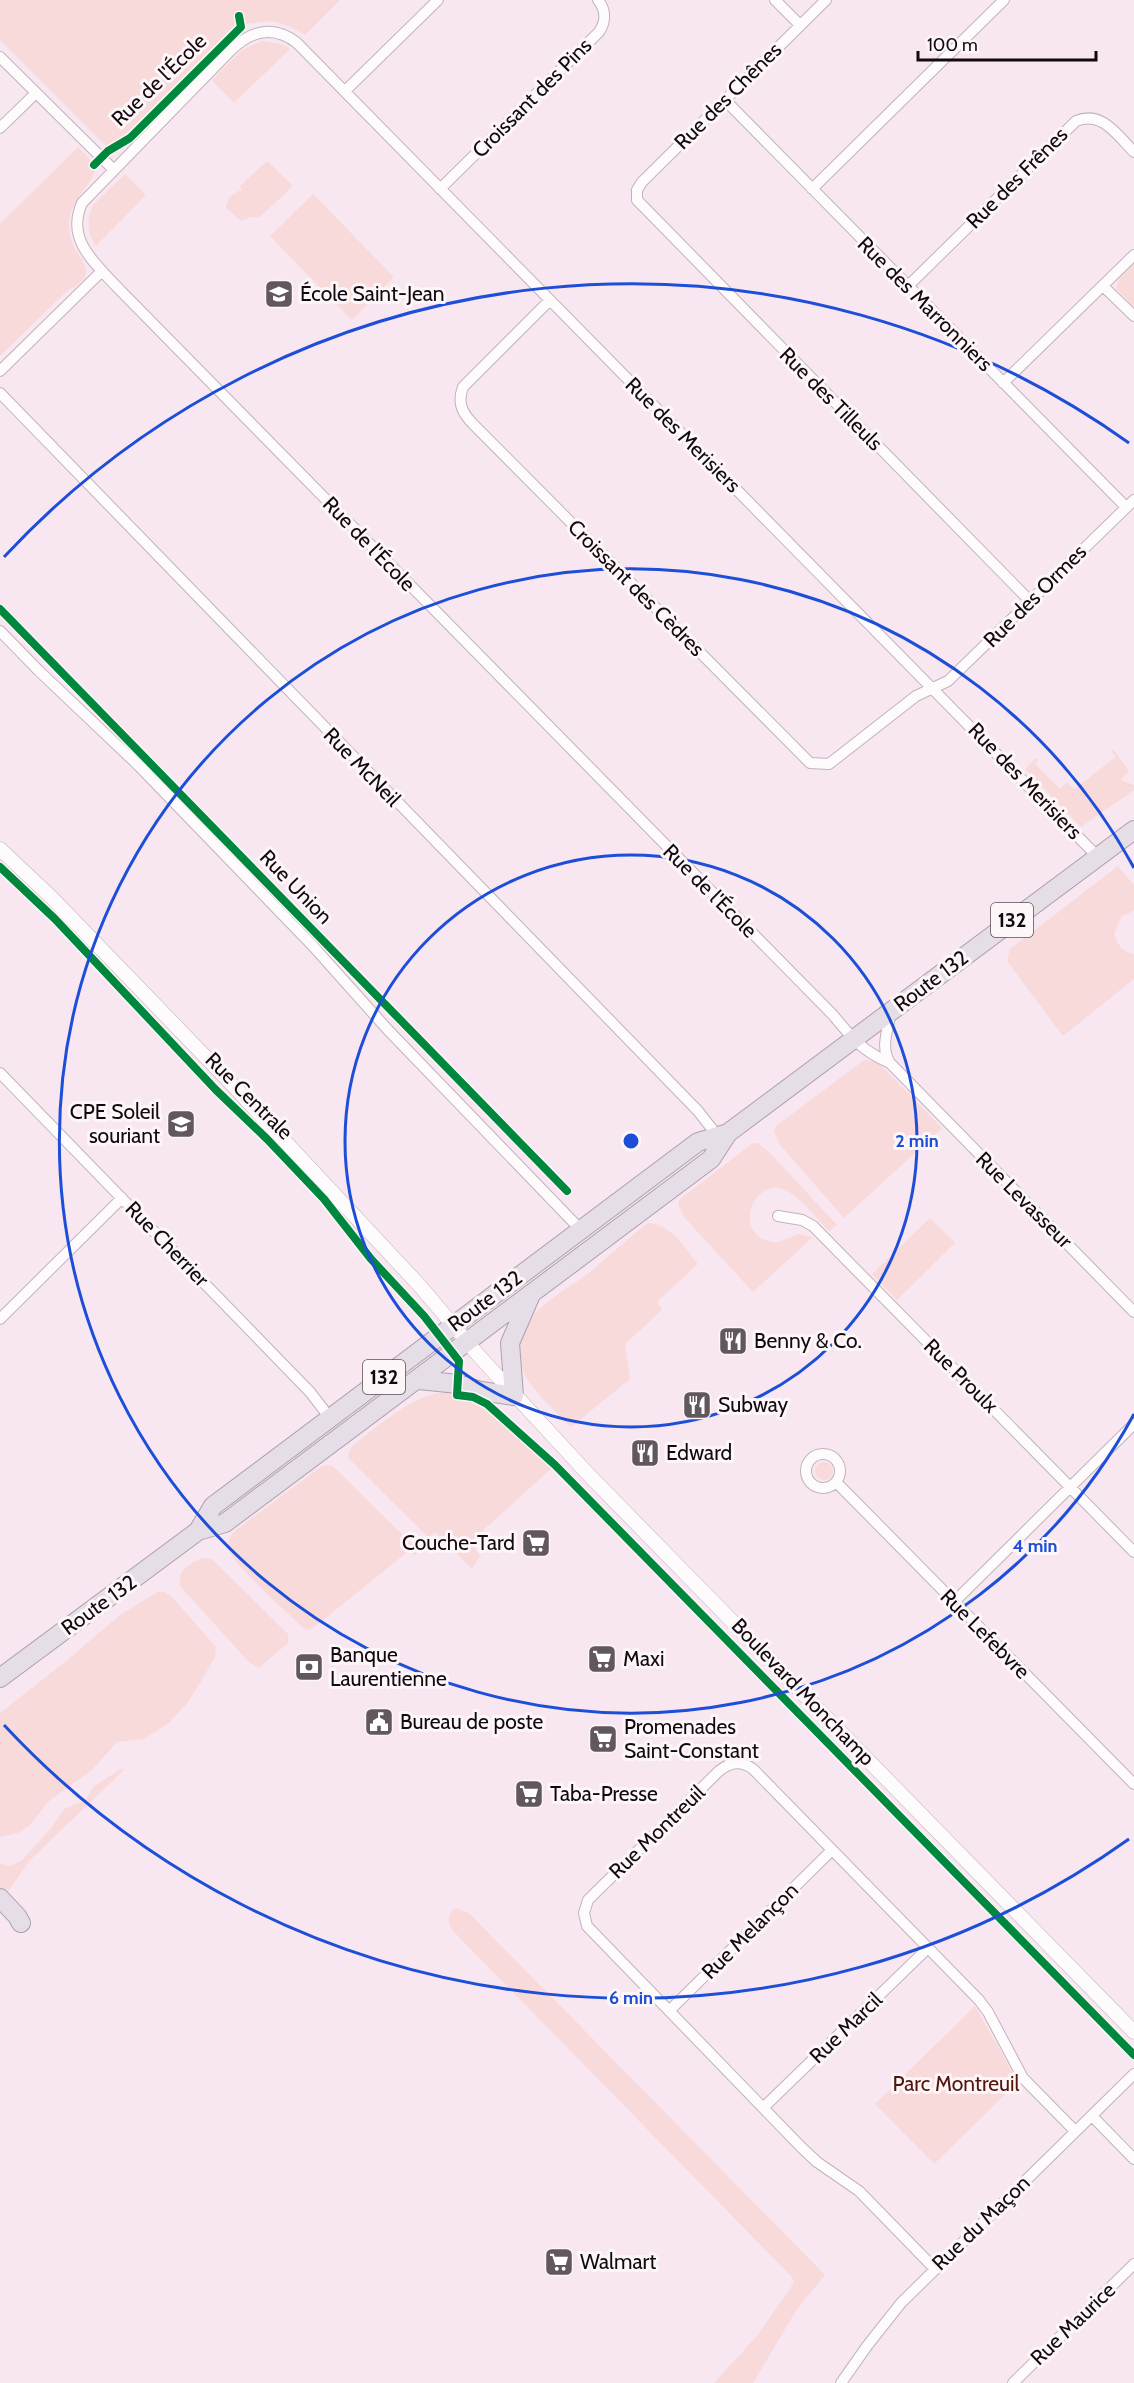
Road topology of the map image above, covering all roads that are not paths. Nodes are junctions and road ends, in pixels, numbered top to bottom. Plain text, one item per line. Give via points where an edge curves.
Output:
1 (438, 0) edge
2 (598, 0) edge
3 (775, 0) edge
4 (826, 0) edge
5 (1004, 0) edge
6 (800, 25) junction
7 (260, 33) joint
8 (0, 57) edge
9 (345, 91) junction
10 (36, 93) junction
11 (725, 100) junction
12 (0, 128) edge
13 (1134, 152) edge
14 (114, 170) junction
15 (440, 189) junction
16 (812, 189) junction
17 (636, 196) joint
18 (1134, 255) edge
19 (102, 271) junction
20 (908, 286) junction
21 (1103, 286) junction
22 (550, 300) junction
23 (1134, 316) edge
24 (0, 371) edge
25 (1004, 382) junction
26 (0, 393) edge
27 (1130, 504) edge
28 (1030, 601) junction
29 (0, 631) edge
30 (934, 689) junction
31 (1134, 830) edge
32 (0, 849) edge
33 (1098, 856) junction
34 (891, 1011) junction
35 (853, 1040) junction
36 (890, 1063) junction
37 (0, 1073) edge
38 (723, 1137) junction
39 (122, 1198) junction
40 (778, 1216) dead end
41 (580, 1229) junction
42 (531, 1296) junction
43 (1134, 1312) edge
44 (0, 1318) edge
45 (453, 1325) junction
46 (467, 1342) junction
47 (419, 1380) junction
48 (514, 1396) junction
49 (330, 1418) junction
50 (1134, 1424) edge
51 (837, 1483) dead end
52 (1070, 1487) junction
53 (198, 1531) junction
54 (1134, 1552) edge
55 (954, 1602) junction
56 (0, 1678) edge
57 (1134, 1784) edge
58 (832, 1850) junction
59 (0, 1898) edge
60 (21, 1923) dead end
61 (928, 1948) junction
62 (669, 2011) junction
63 (1134, 2032) edge
64 (1134, 2074) edge
65 (763, 2108) junction
66 (1092, 2116) junction
67 (1075, 2131) junction
68 (1134, 2159) edge
69 (1134, 2264) edge
70 (935, 2269) junction
71 (841, 2383) edge
72 (1013, 2383) edge

1 - 9 street
2 - 15 street, Croissant des Pins via 604,15 599,32
3 - 6 street
4 - 6 street, Rue des Chênes
5 - 16 street
6 - 11 street, Rue des Chênes
7 - 9 street, Rue des Merisiers via 274,32 291,39
7 - 14 street, Rue de l'École via 240,42
8 - 10 street
9 - 15 street, Rue des Merisiers
10 - 12 street
10 - 14 street
11 - 16 street, Rue des Marronniers
11 - 17 street, Rue des Chênes via 642,182
13 - 20 street, Rue des Frênes via 1103,121 1087,117 1076,121
14 - 19 street, Rue de l'École via 82,203 77,218 80,241
15 - 22 street, Rue des Merisiers
16 - 20 street, Rue des Marronniers
17 - 28 street, Rue des Tilleuls via 644,209
18 - 21 street
19 - 24 street
19 - 35 street, Rue de l'École via 835,1017
20 - 25 street, Rue des Marronniers
21 - 23 street
21 - 25 street
22 - 30 street, Rue des Merisiers
22 - 30 street, Croissant des Cèdres via 469,380 460,395 461,410 507,459 810,763 829,764 916,696
25 - 27 street, Rue des Marronniers
26 - 38 street, Rue McNeil
27 - 28 street, Rue des Ormes
28 - 30 street, Rue des Ormes via 954,677
29 - 41 street, Rue Union via 152,780
30 - 33 street, Rue des Merisiers
31 - 33 highway, Route 132 / 132
32 - 45 street, Rue Centrale via 224,1076
33 - 34 highway, Route 132 / 132
34 - 35 highway, Route 132 / 132
34 - 36 street via 885,1047
35 - 36 street, Rue Levasseur
35 - 38 highway, Route 132 / 132
36 - 43 street, Rue Levasseur
37 - 39 street, Rue Cherrier
38 - 41 highway, Route 132 / 132 via 698,1142
38 - 42 highway, Route 132 / 132 via 711,1159
39 - 44 street
39 - 49 street, Rue Cherrier via 310,1392
40 - 52 street, Rue Proulx via 813,1226
41 - 45 highway, Route 132 / 132
42 - 46 highway, Route 132 / 132
42 - 48 highway via 510,1343
45 - 46 street, Rue Centrale
45 - 49 highway, Route 132 / 132
46 - 47 highway, Route 132 / 132
46 - 48 street, Boulevard Monchamp
47 - 48 highway
47 - 53 highway, Route 132 / 132 via 225,1523
48 - 63 street, Boulevard Monchamp
49 - 53 highway, Route 132 / 132 via 213,1506
50 - 52 street
51 - 55 street, Rue Lefebvre
52 - 54 street, Rue Proulx
52 - 55 street
53 - 56 highway, Route 132 / 132
55 - 57 street, Rue Lefebvre
58 - 61 street, Rue Montreuil
58 - 62 street, Rue Melançon
58 - 62 street, Rue Montreuil via 753,1769 743,1763 730,1764 595,1893 585,1906 587,1926
59 - 60 highway
61 - 65 street, Rue Marcil
61 - 67 street, Rue Montreuil via 984,2006 1023,2078
62 - 65 street, Rue Montreuil
64 - 66 street, Rue du Maçon
65 - 70 street, Rue Montreuil via 816,2162 859,2191
66 - 67 street, Rue du Maçon
66 - 68 street
67 - 70 street, Rue du Maçon
69 - 72 street, Rue Maurice
70 - 71 street, Rue du Maçon via 881,2326

